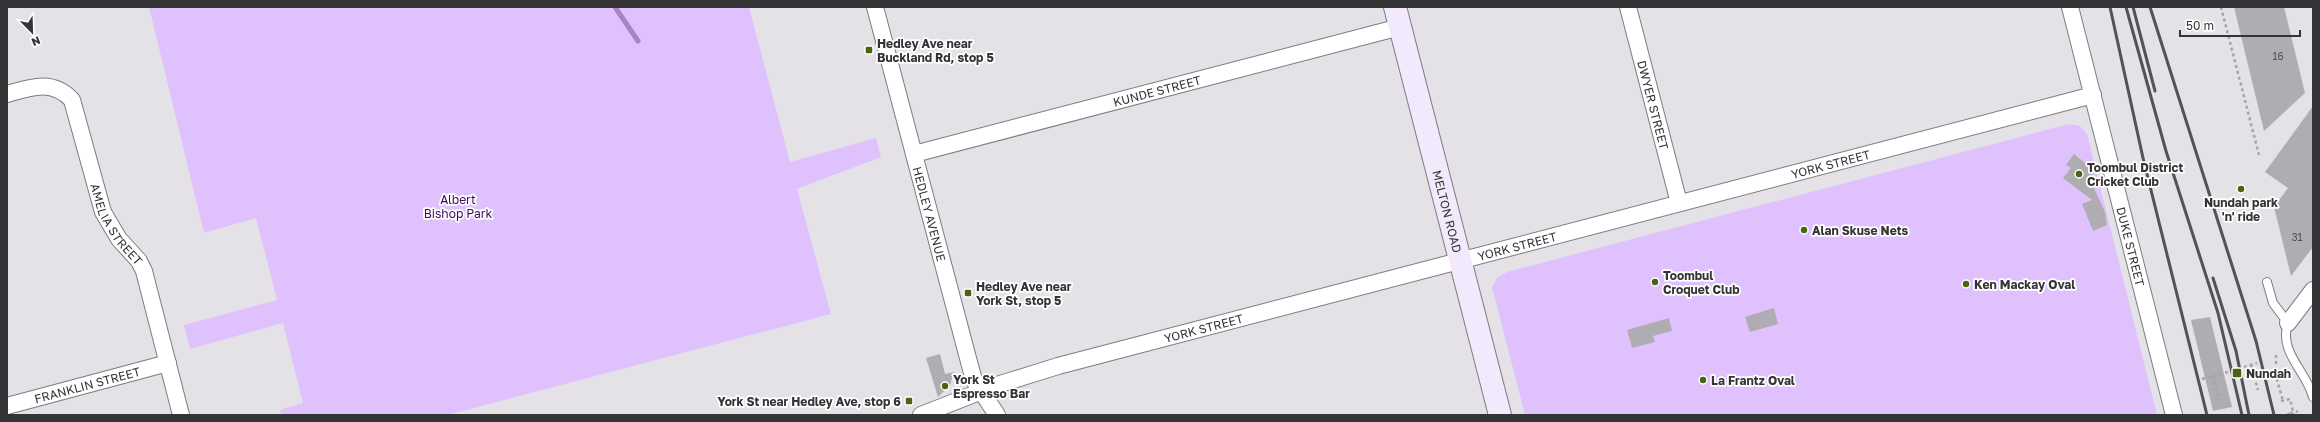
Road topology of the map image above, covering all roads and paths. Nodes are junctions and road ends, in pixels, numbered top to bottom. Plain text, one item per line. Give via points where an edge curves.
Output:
1 (875, 7) edge
2 (1628, 7) edge
3 (2070, 7) edge
4 (2221, 7) edge
5 (1397, 17) edge
6 (7, 94) edge
7 (2093, 95) junction
8 (914, 154) junction
9 (2259, 155) dead end
10 (1679, 203) junction
11 (1460, 260) junction
12 (2267, 282) dead end
13 (2313, 290) edge
14 (2288, 323) junction
15 (2276, 355) dead end
16 (168, 363) junction
17 (2257, 363) dead end
18 (2251, 365) junction
19 (2244, 367) dead end
20 (2228, 372) dead end
21 (2213, 376) junction
22 (2202, 379) dead end
23 (2258, 390) dead end
24 (981, 391) junction
25 (2313, 397) edge
26 (2219, 401) dead end
27 (7, 406) edge
28 (2296, 413) edge
29 (2288, 414) edge
30 (181, 415) edge
31 (921, 415) edge
32 (997, 415) edge
33 (1500, 415) edge
34 (2174, 415) edge

1 - 8 street, HEDLEY AVENUE
2 - 10 street, DWYER STREET
3 - 7 street, DUKE STREET
4 - 9 path
5 - 8 street, KUNDE STREET
5 - 11 street, MELTON ROAD
6 - 16 street, AMELIA STREET via 46,85 60,90 72,100 103,212 119,239 142,266
7 - 10 street, YORK STREET
7 - 34 street, DUKE STREET
8 - 24 street, HEDLEY AVENUE via 961,336 974,380
10 - 11 street, YORK STREET
11 - 24 street, YORK STREET via 1058,366
11 - 33 street, MELTON ROAD
12 - 14 lane via 2273,303
13 - 14 street
14 - 25 lane via 2285,332 2289,349
15 - 28 path via 2276,376 2282,401 2290,399
16 - 27 street, FRANKLIN STREET
16 - 30 street, AMELIA STREET
17 - 18 path
18 - 19 path
18 - 23 path
20 - 21 path
21 - 22 path
21 - 26 path
24 - 31 street, YORK STREET
24 - 32 street, HEDLEY AVENUE
28 - 29 path, bridge

